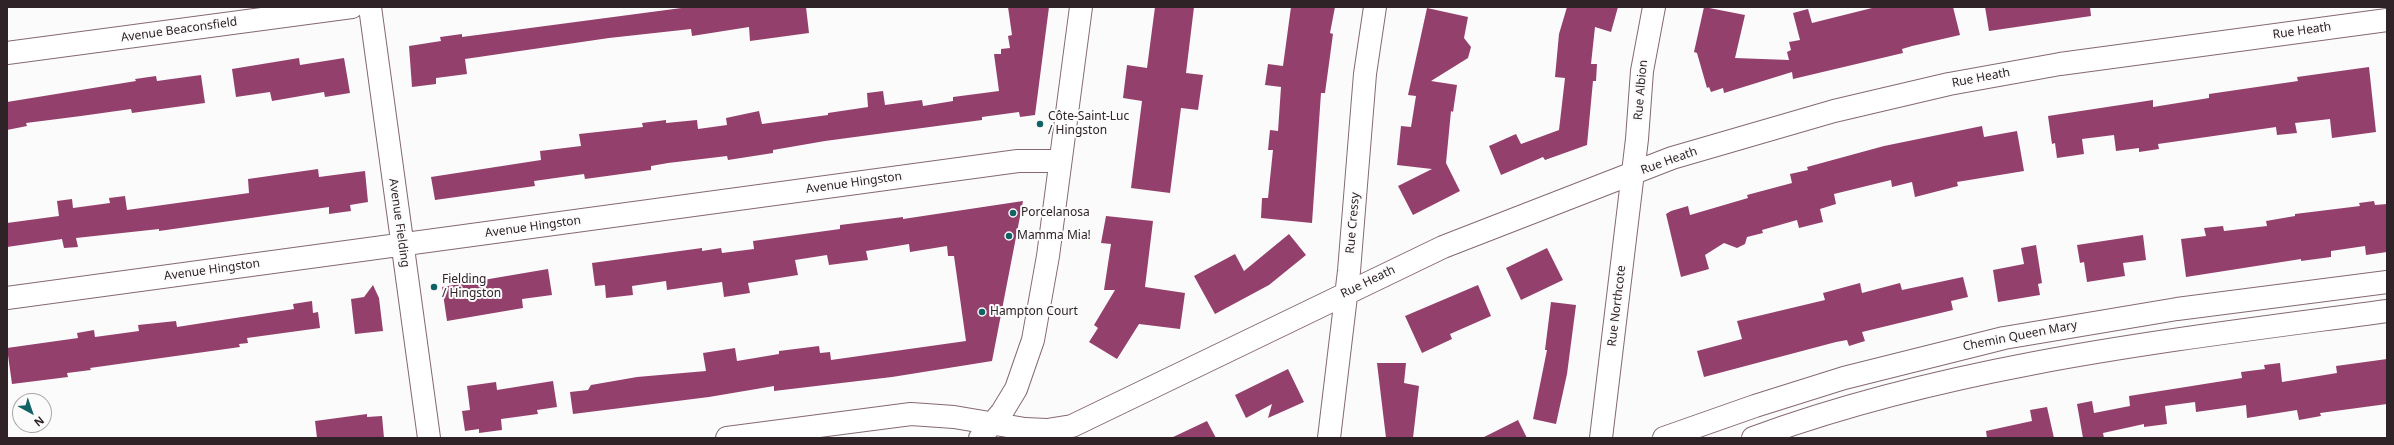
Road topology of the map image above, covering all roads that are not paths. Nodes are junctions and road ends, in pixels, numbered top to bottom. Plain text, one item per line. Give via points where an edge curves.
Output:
1 (352, 7) edge
2 (370, 7) edge
3 (1081, 7) edge
4 (1375, 7) edge
5 (1654, 7) edge
6 (2387, 20) edge
7 (7, 53) edge
8 (1060, 161) junction
9 (1633, 174) junction
10 (402, 244) junction
11 (2387, 282) edge
12 (1347, 293) junction
13 (7, 298) edge
14 (2387, 311) edge
15 (1989, 341) junction
16 (1994, 370) junction
17 (986, 431) edge
18 (429, 438) edge
19 (727, 438) edge
20 (1329, 438) edge
21 (1601, 438) edge
22 (1664, 438) edge
23 (1753, 438) edge

1 - 7 street, Avenue Beaconsfield
2 - 10 street, Avenue Fielding
3 - 8 street
4 - 12 street, Rue Cressy via 1365,74
5 - 9 street, Rue Albion via 1642,71
6 - 9 street, Rue Heath via 2060,64 1949,84 1779,126 1672,158
8 - 10 street, Avenue Hingston via 1018,161
8 - 17 street via 1048,256 1033,340 1016,389
9 - 12 street, Rue Heath via 1443,247
9 - 21 street, Rue Northcote
10 - 13 street, Avenue Hingston
10 - 18 street, Avenue Fielding
11 - 15 street, Chemin Queen Mary via 2177,309
12 - 17 street, Rue Heath via 1072,426 1047,430
12 - 20 street, Rue Cressy
14 - 16 street via 2103,350
15 - 16 street
15 - 22 street, Chemin Queen Mary via 1844,378
16 - 23 street via 1862,403
17 - 19 street, Rue Heath via 930,414 911,414

